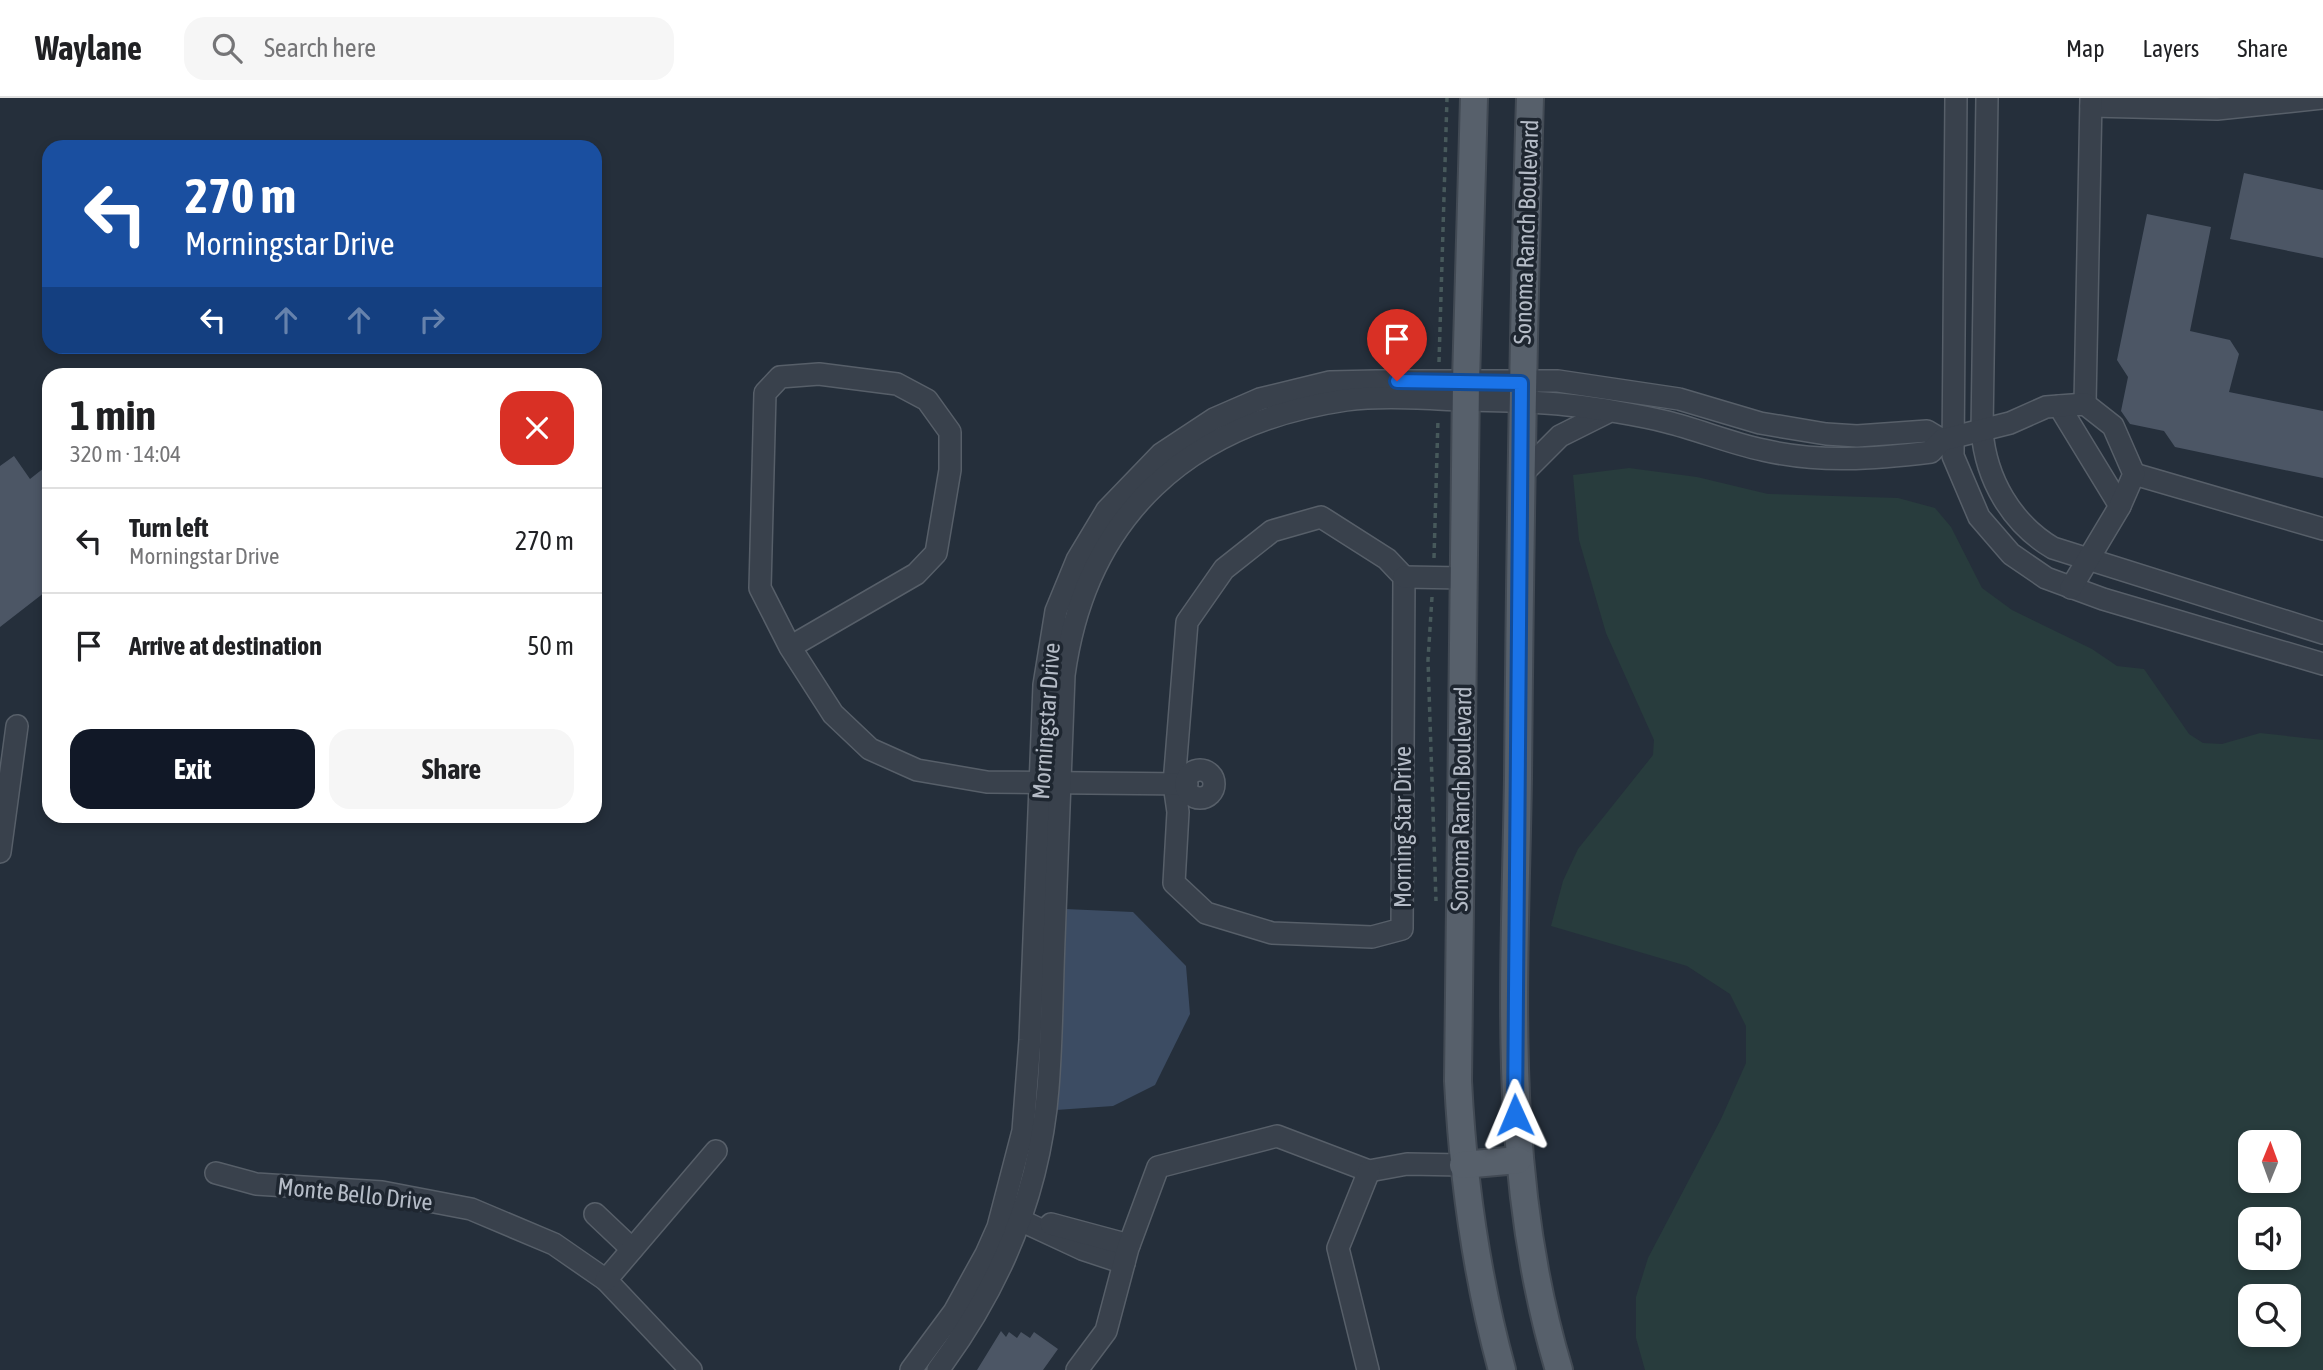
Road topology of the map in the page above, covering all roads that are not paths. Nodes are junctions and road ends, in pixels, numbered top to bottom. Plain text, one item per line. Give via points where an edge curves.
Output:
1 (1474, 98) edge
2 (1530, 98) edge
3 (1956, 98) edge
4 (1987, 98) edge
5 (2323, 99) edge
6 (2091, 102) edge
7 (1466, 391) junction
8 (1521, 392) junction
9 (1683, 400) junction
10 (2085, 404) junction
11 (2059, 406) junction
12 (1606, 413) junction
13 (1675, 424) junction
14 (1982, 431) junction
15 (1947, 439) junction
16 (2134, 474) junction
17 (1521, 475) junction
18 (2120, 506) junction
19 (2323, 529) edge
20 (2086, 560) junction
21 (1404, 577) junction
22 (1464, 578) junction
23 (2071, 588) junction
24 (2323, 633) edge
25 (790, 648) junction
26 (2323, 664) edge
27 (18, 726) dead end
28 (1050, 781) junction
29 (1180, 784) junction
30 (0, 852) edge
31 (716, 1151) dead end
32 (1518, 1160) junction
33 (1463, 1165) junction
34 (216, 1173) dead end
35 (1366, 1177) junction
36 (595, 1214) dead end
37 (1012, 1215) junction
38 (632, 1249) junction
39 (1126, 1254) junction
40 (606, 1280) junction
41 (691, 1370) edge
42 (911, 1370) edge
43 (938, 1370) edge
44 (1076, 1370) edge
45 (1368, 1370) edge
46 (1502, 1370) edge
47 (1559, 1370) edge

1 - 7 main road, Sonoma Ranch Boulevard
2 - 8 main road, Sonoma Ranch Boulevard
3 - 15 street
4 - 14 street
5 - 6 street via 2217,110
6 - 10 street
7 - 8 street, Morningstar Drive
7 - 22 main road, Sonoma Ranch Boulevard
7 - 28 street, Morningstar Drive via 1351,381 1284,391 1213,419 1141,472 1091,535 1056,611 1044,685
8 - 9 street via 1558,381
8 - 12 street
8 - 17 main road, Sonoma Ranch Boulevard
9 - 13 street
9 - 15 street via 1760,423 1826,434 1927,431
10 - 11 street
10 - 16 street via 2113,426
11 - 14 street
11 - 18 street
12 - 13 street
12 - 17 street via 1560,436
13 - 15 street via 1763,450 1815,458 1884,458 1931,452
14 - 15 street
14 - 20 street via 1994,485 2012,510 2044,542
15 - 23 street via 1959,476 1987,528 2029,568
16 - 18 street
16 - 19 street
17 - 32 main road, Sonoma Ranch Boulevard via 1514,1098
18 - 20 street
20 - 23 street
20 - 24 street
21 - 22 street
21 - 29 street via 1387,559 1321,517 1272,531 1224,569 1187,622
21 - 29 street, Morning Star Drive via 1402,929 1372,937 1272,933 1206,913 1174,883
22 - 33 main road, Sonoma Ranch Boulevard via 1458,1048
23 - 26 street
25 - 25 street via 760,589 765,393 780,377 819,374 897,384 927,400 950,432 950,470 936,553 916,574
25 - 28 street via 833,714 870,749 917,770 987,782
27 - 30 street
28 - 29 street
28 - 37 street, Morningstar Drive via 1027,1098
31 - 38 street
32 - 33 main road
32 - 47 main road, Sonoma Ranch Boulevard via 1533,1266
33 - 35 street via 1407,1164
33 - 46 main road, Sonoma Ranch Boulevard via 1481,1282
34 - 40 street, Monte Bello Drive via 256,1184 382,1192 471,1209 554,1244
35 - 39 street via 1277,1136 1158,1167
35 - 45 street via 1338,1248
36 - 38 street
37 - 39 street via 1082,1249
37 - 42 street, Morningstar Drive via 954,1312
37 - 43 street, Morningstar Drive via 985,1301
38 - 40 street
39 - 44 street via 1106,1331
40 - 41 street, Monte Bello Drive

